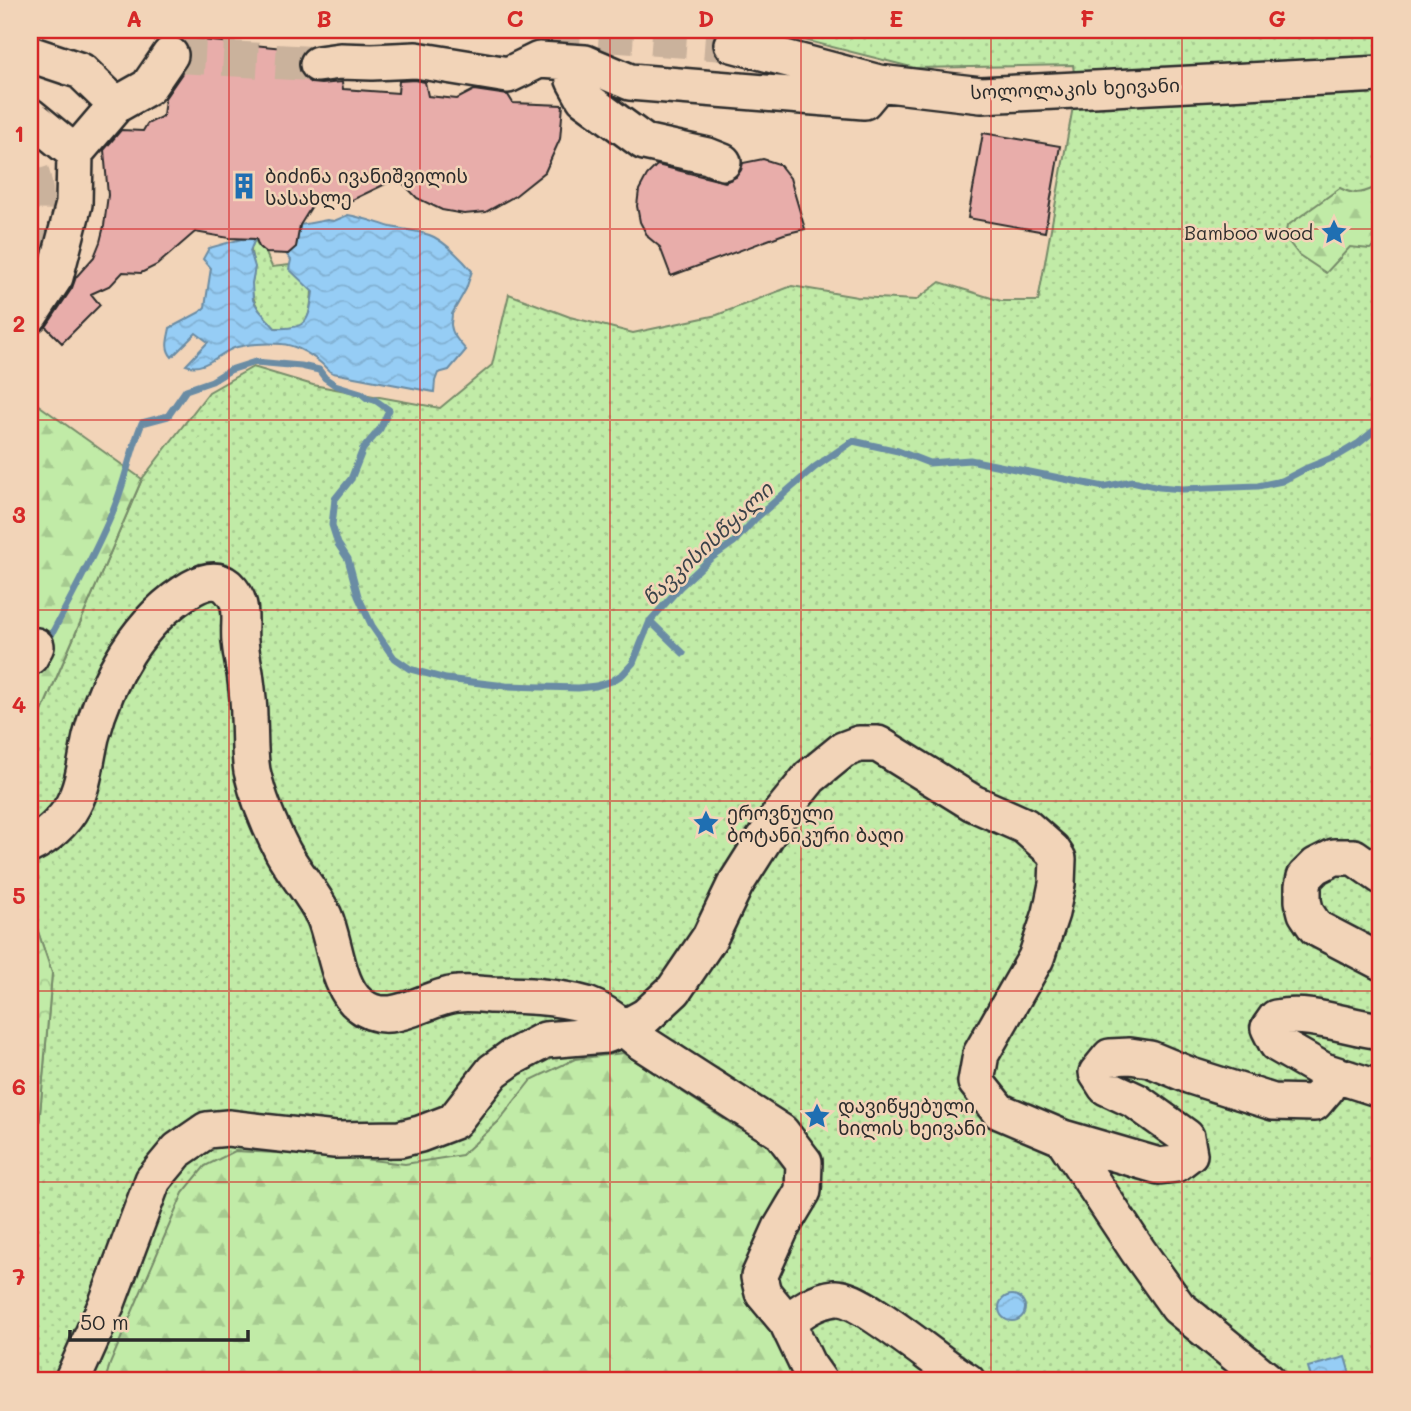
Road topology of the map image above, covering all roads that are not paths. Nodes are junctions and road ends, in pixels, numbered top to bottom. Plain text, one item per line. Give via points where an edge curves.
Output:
1 (732, 44) tunnel mouth
2 (30, 54) edge
3 (170, 55) dead end
4 (585, 63) junction
5 (318, 64) tunnel mouth
6 (1381, 74) edge
7 (879, 83) junction
8 (116, 105) junction
9 (30, 116) edge
10 (75, 153) junction
11 (723, 162) dead end
12 (30, 315) edge
13 (30, 845) edge
14 (1381, 876) edge
15 (1381, 962) edge
16 (624, 1028) junction
17 (1381, 1031) edge
18 (1324, 1071) junction
19 (1381, 1087) edge
20 (1063, 1138) junction
21 (787, 1322) junction
22 (72, 1381) edge
23 (819, 1381) edge
24 (967, 1381) edge
25 (1268, 1381) edge

1 - 7 street, სოლოლაკის ხეივანი
2 - 8 street via 81,71
3 - 8 street via 148,87
4 - 5 street via 539,60 508,75 415,60
4 - 7 street via 630,82 864,101
4 - 11 street via 574,80 584,98 629,132 644,142
6 - 7 street, სოლოლაკის ხეივანი via 981,95
8 - 10 street
9 - 10 street
10 - 12 street via 74,204 55,277
13 - 16 street via 46,836 74,805 96,721 133,643 182,594 213,580 225,584 241,612 252,771 262,803 283,852 323,915 348,992 359,1005 388,1014 456,994 552,998 588,1005
14 - 15 street via 1354,857 1334,857 1306,877 1303,901 1316,928
16 - 20 street via 646,1016 674,990 710,937 735,885 772,826 810,777 843,750 878,744 973,803 1025,827 1058,859 1051,913 1036,958 981,1054 976,1082 999,1111
16 - 21 street via 781,1132 804,1162 803,1191 759,1277 763,1293
16 - 22 street via 606,1035 545,1040 494,1071 454,1121 400,1139 335,1140 228,1128 207,1130 178,1150 153,1180
17 - 18 street via 1312,1018 1276,1018 1269,1028 1277,1044
18 - 19 street
18 - 20 street via 1326,1089 1314,1103 1273,1102 1150,1059 1110,1057 1097,1073 1107,1087 1179,1131 1186,1137 1189,1154 1176,1164 1159,1166
20 - 25 street via 1178,1307
21 - 23 street
21 - 24 street via 808,1306 837,1297 895,1329

